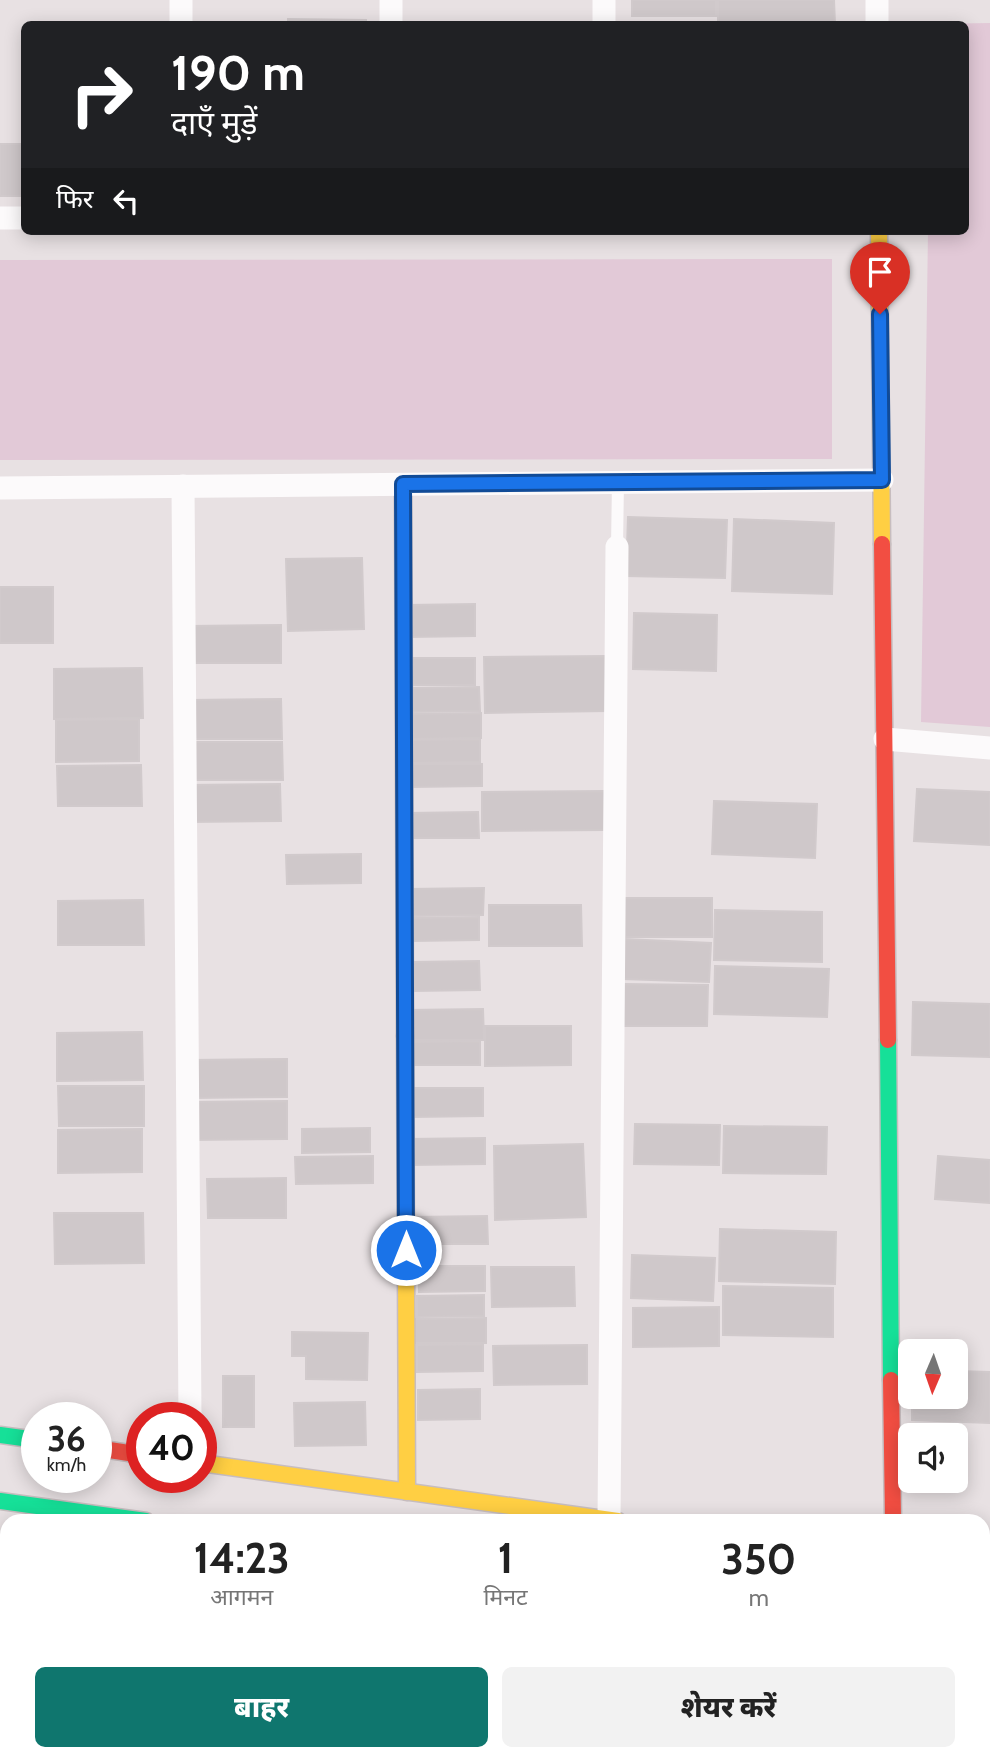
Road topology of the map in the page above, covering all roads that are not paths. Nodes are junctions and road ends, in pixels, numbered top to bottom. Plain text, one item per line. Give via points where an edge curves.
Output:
1 (181, 0) edge
2 (391, 0) edge
3 (604, 0) edge
4 (877, 0) edge
5 (181, 21) edge
6 (391, 21) edge
7 (604, 21) edge
8 (877, 21) edge
9 (0, 218) edge
10 (21, 218) edge
11 (880, 235) edge
12 (882, 480) junction
13 (618, 482) junction
14 (403, 484) junction
15 (183, 486) junction
16 (0, 488) edge
17 (617, 547) joint
18 (885, 739) junction
19 (990, 748) edge
20 (190, 1402) edge
21 (0, 1435) edge
22 (21, 1438) edge
23 (217, 1465) edge
24 (407, 1492) junction
25 (0, 1501) edge
26 (48, 1514) edge
27 (568, 1514) edge
28 (612, 1514) edge
29 (893, 1514) edge

1 - 5 street
2 - 6 street
3 - 7 street
4 - 8 street
9 - 10 street
11 - 12 street
12 - 13 street
12 - 18 street
13 - 14 street
13 - 17 lane
14 - 15 street
14 - 24 street
15 - 16 street
15 - 20 street
17 - 28 street
18 - 19 street
18 - 29 street
21 - 22 street
23 - 24 street
24 - 27 street
25 - 26 street

